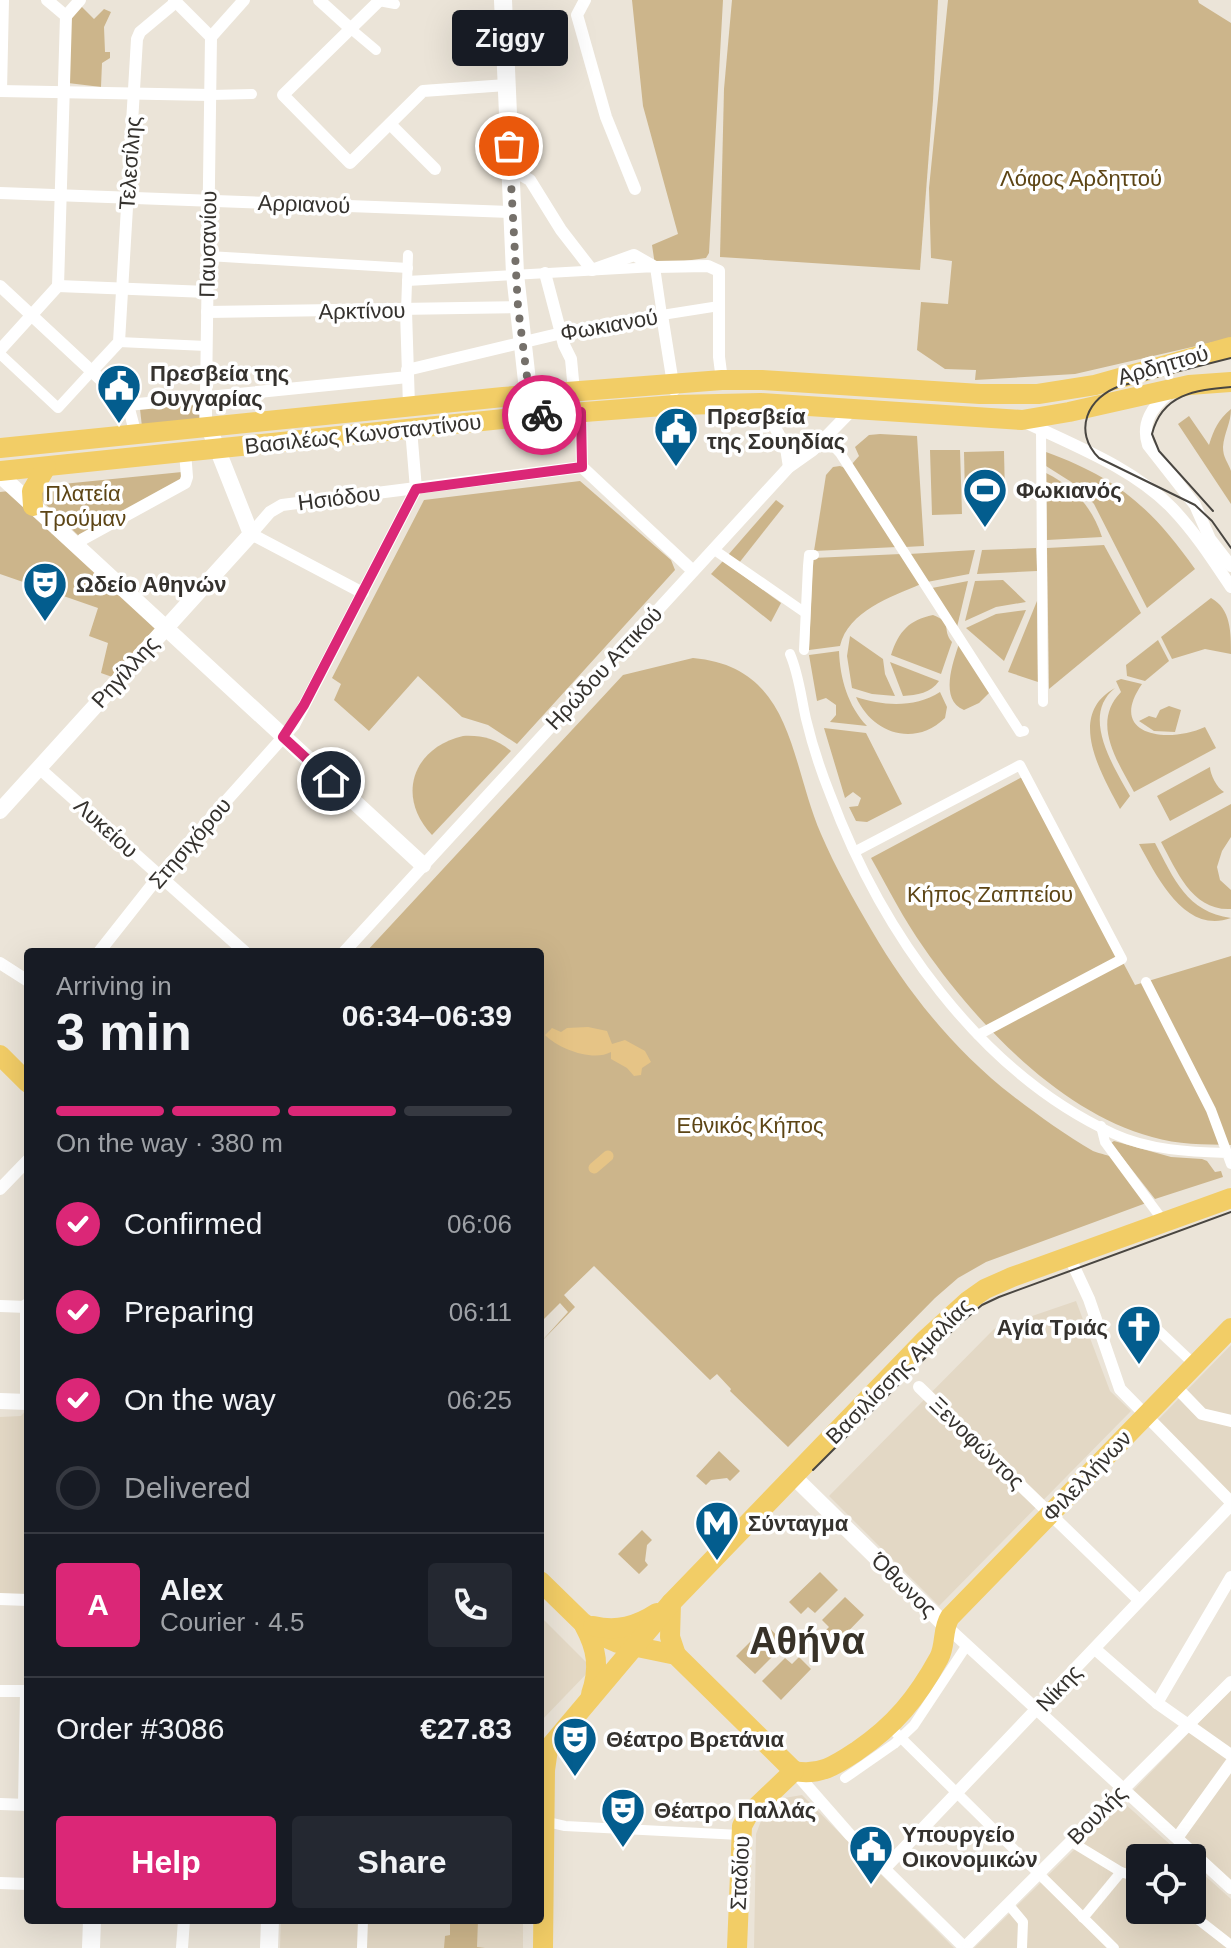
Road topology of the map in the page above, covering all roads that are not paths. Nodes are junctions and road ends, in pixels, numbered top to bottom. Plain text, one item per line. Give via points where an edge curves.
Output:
1 (3, 0) edge
2 (47, 0) edge
3 (80, 0) edge
4 (244, 0) edge
5 (319, 0) edge
6 (379, 0) edge
7 (503, 0) edge
8 (585, 0) edge
9 (175, 1) edge
10 (395, 4) dead end
11 (66, 16) junction
12 (351, 29) junction
13 (211, 37) junction
14 (376, 50) dead end
15 (506, 85) junction
16 (0, 91) edge
17 (64, 92) junction
18 (135, 93) junction
19 (252, 94) dead end
20 (211, 95) junction
21 (390, 124) junction
22 (435, 169) dead end
23 (510, 169) junction
24 (635, 189) dead end
25 (0, 193) edge
26 (60, 195) junction
27 (127, 198) junction
28 (209, 201) junction
29 (512, 212) junction
30 (408, 255) dead end
31 (208, 256) junction
32 (655, 267) junction
33 (408, 268) junction
34 (592, 270) junction
35 (545, 273) junction
36 (515, 274) junction
37 (407, 281) junction
38 (0, 286) edge
39 (58, 286) junction
40 (121, 288) junction
41 (207, 292) junction
42 (719, 306) junction
43 (518, 307) junction
44 (406, 311) junction
45 (207, 312) junction
46 (32, 315) junction
47 (662, 315) junction
48 (562, 333) junction
49 (119, 342) junction
50 (521, 343) junction
51 (206, 346) junction
52 (1231, 347) edge
53 (0, 352) edge
54 (92, 371) junction
55 (407, 374) junction
56 (722, 380) junction
57 (762, 380) junction
58 (1231, 382) edge
59 (1095, 385) joint
60 (857, 386) junction
61 (1180, 387) junction
62 (574, 391) junction
63 (528, 395) junction
64 (675, 395) junction
65 (206, 396) junction
66 (761, 403) junction
67 (1109, 404) joint
68 (128, 405) junction
69 (409, 406) junction
70 (855, 408) junction
71 (581, 412) junction
72 (532, 416) junction
73 (1022, 420) junction
74 (209, 428) junction
75 (411, 429) junction
76 (1041, 430) junction
77 (136, 435) junction
78 (826, 438) junction
79 (0, 448) edge
80 (217, 449) junction
81 (185, 452) junction
82 (46, 467) junction
83 (582, 467) junction
84 (789, 467) junction
85 (0, 473) edge
86 (416, 489) junction
87 (33, 506) junction
88 (251, 534) junction
89 (77, 546) junction
90 (713, 549) junction
91 (814, 555) dead end
92 (1225, 567) edge
93 (693, 571) junction
94 (1208, 576) dead end
95 (1231, 587) edge
96 (363, 593) junction
97 (804, 612) junction
98 (165, 629) junction
99 (804, 650) dead end
100 (790, 654) dead end
101 (1043, 702) dead end
102 (1024, 731) dead end
103 (283, 737) junction
104 (39, 768) junction
105 (0, 811) edge
106 (856, 851) junction
107 (423, 865) junction
108 (159, 876) junction
109 (102, 948) edge
110 (240, 948) edge
111 (348, 948) edge
112 (0, 963) edge
113 (24, 978) edge
114 (1146, 982) dead end
115 (978, 1035) junction
116 (0, 1055) edge
117 (24, 1079) edge
118 (1101, 1126) junction
119 (1227, 1153) junction
120 (24, 1164) edge
121 (1231, 1164) edge
122 (0, 1189) edge
123 (1231, 1198) edge
124 (1164, 1222) junction
125 (1069, 1256) junction
126 (0, 1306) edge
127 (24, 1306) edge
128 (1153, 1330) dead end
129 (1229, 1333) edge
130 (1195, 1365) junction
131 (1175, 1386) junction
132 (919, 1387) dead end
133 (0, 1401) edge
134 (24, 1402) edge
135 (24, 1403) edge
136 (0, 1408) edge
137 (1145, 1417) junction
138 (1231, 1421) edge
139 (793, 1476) junction
140 (1231, 1504) edge
141 (1050, 1513) junction
142 (1231, 1577) edge
143 (544, 1585) edge
144 (0, 1599) edge
145 (24, 1600) edge
146 (1139, 1600) junction
147 (671, 1603) junction
148 (582, 1622) junction
149 (946, 1626) junction
150 (967, 1645) junction
151 (635, 1646) junction
152 (1095, 1649) junction
153 (676, 1655) junction
154 (1231, 1682) edge
155 (0, 1691) edge
156 (24, 1691) edge
157 (588, 1702) junction
158 (1157, 1703) junction
159 (1038, 1711) junction
160 (1187, 1726) junction
161 (895, 1733) junction
162 (544, 1748) edge
163 (1231, 1755) edge
164 (1231, 1763) edge
165 (794, 1771) junction
166 (845, 1778) dead end
167 (1123, 1788) junction
168 (957, 1795) junction
169 (0, 1804) edge
170 (24, 1805) edge
171 (544, 1821) edge
172 (740, 1835) junction
173 (1070, 1841) junction
174 (1179, 1841) junction
175 (1177, 1844) edge
176 (885, 1868) junction
177 (1121, 1872) junction
178 (1038, 1874) junction
179 (1126, 1874) edge
180 (0, 1883) edge
181 (24, 1884) edge
182 (1231, 1888) edge
183 (1008, 1904) junction
184 (1083, 1918) junction
185 (92, 1924) edge
186 (184, 1924) edge
187 (270, 1924) edge
188 (363, 1924) edge
189 (543, 1924) edge
190 (1204, 1924) edge
191 (1231, 1945) edge
192 (91, 1948) edge
193 (182, 1948) edge
194 (269, 1948) edge
195 (362, 1948) edge
196 (543, 1948) edge
197 (737, 1948) edge
198 (964, 1948) edge
199 (1022, 1948) edge
200 (1114, 1948) edge

1 - 16 street
2 - 11 street
3 - 11 street
4 - 13 street
5 - 12 street
6 - 10 street
6 - 12 street
7 - 15 main road
8 - 24 street via 577,15 606,117
9 - 13 street
9 - 18 street, Τελεσίλης via 140,32
11 - 17 street
12 - 14 street
12 - 21 street via 283,95 350,163
13 - 20 street, Παυσανίου
15 - 21 street via 423,91
15 - 23 main road
16 - 17 street
17 - 18 street
17 - 26 street
18 - 20 street
18 - 27 street, Τελεσίλης
19 - 20 street
20 - 28 street, Παυσανίου
21 - 22 street
23 - 29 main road
23 - 34 street via 530,180
25 - 26 street, Αρριανού
26 - 27 street, Αρριανού
26 - 39 street
27 - 28 street, Αρριανού
27 - 40 street, Τελεσίλης
28 - 29 street, Αρριανού
28 - 31 street, Παυσανίου
29 - 36 main road
30 - 33 street
31 - 33 street
31 - 41 street, Παυσανίου
32 - 34 street via 634,255
32 - 42 street via 708,266 719,271
32 - 47 street
33 - 37 street
34 - 35 street
35 - 36 street
35 - 48 street
36 - 37 street
36 - 43 main road
37 - 44 street
38 - 46 street
39 - 40 street
39 - 46 street
40 - 41 street
40 - 49 street, Τελεσίλης
41 - 45 street, Παυσανίου
42 - 47 street, Φωκιανού
42 - 56 street
43 - 44 street, Αρκτίνου
43 - 50 main road
44 - 45 street, Αρκτίνου
44 - 55 street
45 - 51 street, Παυσανίου
46 - 53 street
46 - 54 street
47 - 48 street, Φωκιανού
47 - 64 street
48 - 50 street, Φωκιανού
48 - 62 street
49 - 51 street
49 - 54 street
50 - 55 street, Φωκιανού
50 - 63 main road
51 - 65 street, Παυσανίου
52 - 59 main road, Αρδηττού
53 - 54 street via 58,408
54 - 68 street
55 - 65 street, Φωκιανού
55 - 69 street
56 - 57 main road, Βασιλέως Κωνσταντίνου
56 - 64 main road, Βασιλέως Κωνσταντίνου
57 - 60 main road, Βασιλέως Κωνσταντίνου
57 - 66 street
58 - 61 main road, Αρδηττού
59 - 60 main road, Βασιλέως Κωνσταντίνου via 1013,395
60 - 70 street
61 - 67 main road, Αρδηττού
61 - 92 street via 1151,411 1144,434 1195,505
62 - 63 main road, Βασιλέως Κωνσταντίνου
62 - 64 main road, Βασιλέως Κωνσταντίνου
63 - 69 main road, Βασιλέως Κωνσταντίνου
63 - 72 main road
64 - 66 main road, Βασιλέως Κωνσταντίνου
64 - 71 main road, Βασιλέως Κωνσταντίνου
65 - 68 street, Φωκιανού
65 - 74 street, Παυσανίου
66 - 70 main road, Βασιλέως Κωνσταντίνου
66 - 84 street via 786,448
67 - 73 main road, Βασιλέως Κωνσταντίνου
68 - 77 street
69 - 74 main road, Βασιλέως Κωνσταντίνου
70 - 73 main road, Βασιλέως Κωνσταντίνου
70 - 78 street, Ηρώδου Αττικού
71 - 72 main road, Βασιλέως Κωνσταντίνου
71 - 83 street
72 - 75 main road, Βασιλέως Κωνσταντίνου
73 - 76 street
74 - 77 main road, Βασιλέως Κωνσταντίνου
74 - 80 street, Παυσανίου
75 - 80 main road, Βασιλέως Κωνσταντίνου
75 - 86 street
76 - 92 street via 1149,488
76 - 101 street
77 - 79 main road, Βασιλέως Κωνσταντίνου
78 - 84 street, Ηρώδου Αττικού
78 - 102 street
80 - 81 main road, Βασιλέως Κωνσταντίνου
80 - 88 street, Παυσανίου
81 - 82 main road, Βασιλέως Κωνσταντίνου
81 - 89 street via 185,483
82 - 85 main road, Βασιλέως Κωνσταντίνου
82 - 87 main road via 32,491
83 - 86 street, Ησιόδου
83 - 93 street
84 - 90 street, Ηρώδου Αττικού
85 - 87 street
86 - 88 street, Ησιόδου via 282,505
86 - 96 street, Στησιχόρου
87 - 89 street
88 - 96 street
88 - 98 street, Ρηγίλλης
89 - 98 street
90 - 93 street, Ηρώδου Αττικού
90 - 97 street
91 - 97 street via 809,555
92 - 94 street
92 - 95 street
93 - 107 street, Ηρώδου Αττικού
96 - 103 street, Στησιχόρου
97 - 99 street
98 - 103 street
98 - 104 street, Ρηγίλλης
100 - 106 street via 819,762
103 - 107 street
103 - 108 street, Στησιχόρου
104 - 105 street, Ρηγίλλης
104 - 108 street, Λυκείου
106 - 115 street via 880,902 925,974
106 - 115 street via 1020,765 1122,959
107 - 111 street, Ηρώδου Αττικού
108 - 109 street, Στησιχόρου
108 - 110 street, Λυκείου
112 - 113 street
114 - 119 street
115 - 118 street via 1055,1101
116 - 117 main road
118 - 119 street via 1150,1146
118 - 124 street via 1105,1142
119 - 121 street
120 - 122 street
123 - 124 main road, Βασιλίσσης Αμαλίας
124 - 125 main road, Βασιλίσσης Αμαλίας
125 - 137 street via 1120,1389
125 - 139 main road, Βασιλίσσης Αμαλίας via 995,1284 968,1301
126 - 127 street
128 - 130 street
129 - 130 main road, Φιλελλήνων
130 - 131 main road, Φιλελλήνων
131 - 137 main road, Φιλελλήνων
131 - 138 street via 1202,1414
132 - 141 street, Ξενοφώντος
133 - 134 street
135 - 136 street
137 - 140 street
137 - 141 main road, Φιλελλήνων
139 - 147 main road, Βασιλίσσης Αμαλίας
139 - 149 street, Όθωνος
140 - 146 street, Νίκης
141 - 146 street, Ξενοφώντος
141 - 149 main road, Φιλελλήνων
142 - 158 street
143 - 148 main road
144 - 145 street
146 - 152 street, Νίκης
147 - 148 main road via 625,1628
147 - 151 main road, Βασιλίσσης Αμαλίας
147 - 153 main road via 670,1637
148 - 151 main road via 602,1636
148 - 157 main road via 597,1666
149 - 150 street
149 - 161 main road via 940,1657
150 - 159 street
150 - 161 street via 914,1725
151 - 153 main road
151 - 157 main road, Βασιλίσσης Αμαλίας
152 - 158 street
152 - 159 street, Νίκης
153 - 165 main road
154 - 160 street, Βουλής
155 - 156 street
157 - 162 main road, Βασιλίσσης Αμαλίας
158 - 160 street
159 - 167 street
159 - 168 street, Νίκης
160 - 163 street
160 - 167 street, Βουλής
161 - 165 main road via 827,1769
161 - 166 street
161 - 168 street
164 - 174 street
165 - 172 main road, Σταδίου via 748,1815
165 - 176 street
167 - 173 street, Βουλής
167 - 174 street
168 - 176 street, Νίκης
168 - 178 street
169 - 170 street
171 - 172 street
172 - 197 main road, Σταδίου
173 - 177 street
173 - 178 street, Βουλής
174 - 175 street
174 - 182 street
176 - 198 street
177 - 179 street
177 - 184 street
178 - 183 street, Βουλής
178 - 184 street
180 - 181 street
183 - 198 street, Βουλής
183 - 199 street via 1023,1922
184 - 200 street
185 - 192 main road
186 - 193 street
187 - 194 main road
188 - 195 street
189 - 196 main road
190 - 191 street

